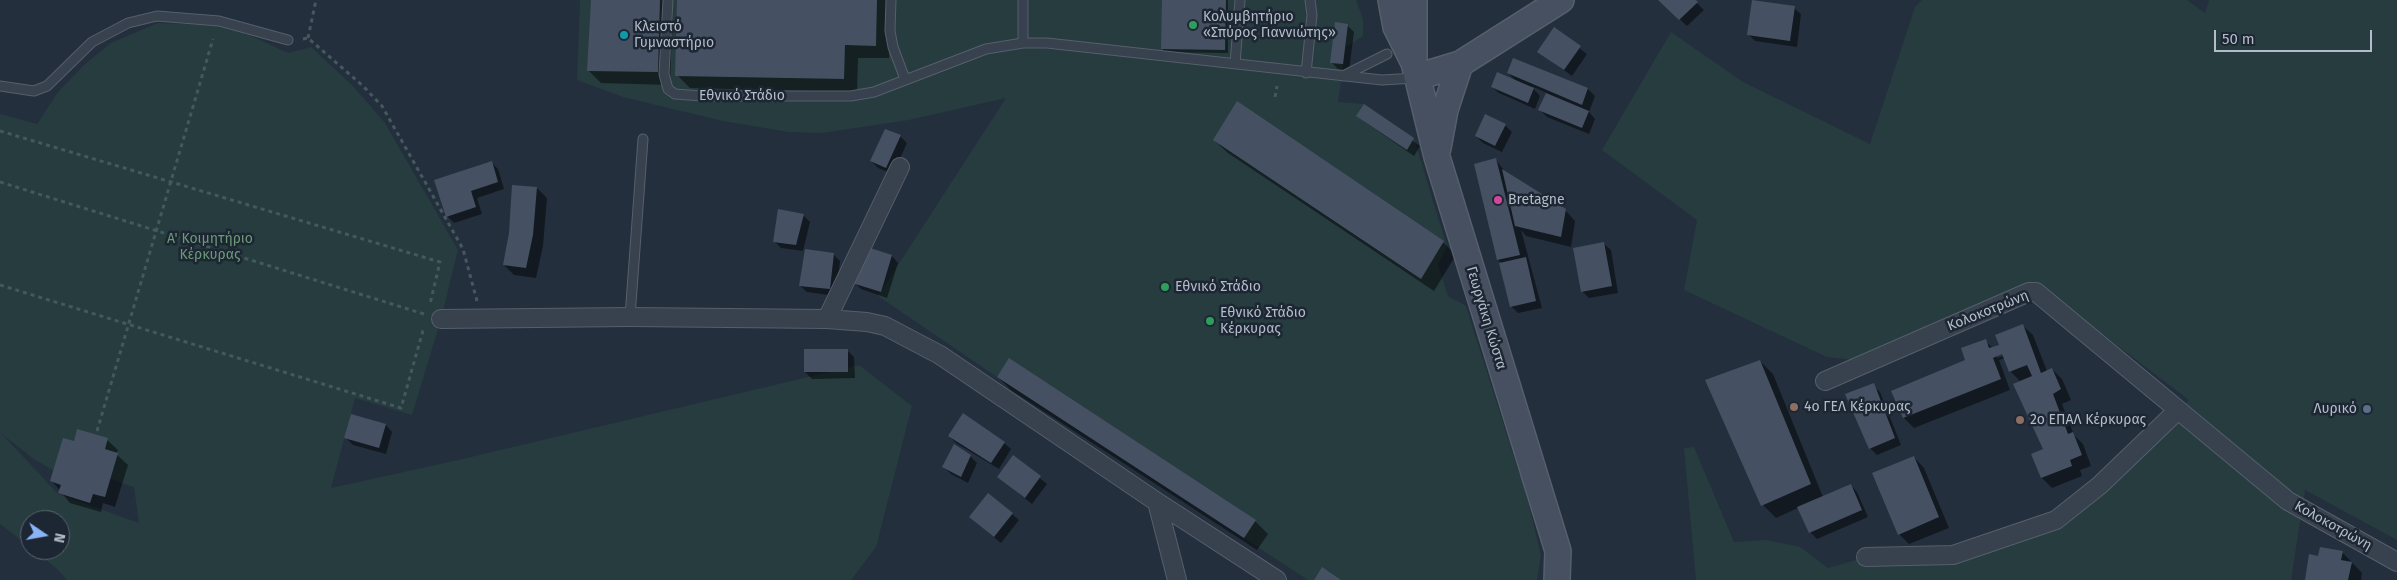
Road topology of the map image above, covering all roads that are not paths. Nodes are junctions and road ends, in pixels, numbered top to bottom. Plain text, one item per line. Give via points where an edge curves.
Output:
1 (668, 0) edge
2 (891, 0) edge
3 (1023, 0) edge
4 (1240, 0) edge
5 (1310, 0) edge
6 (1379, 0) edge
7 (1391, 0) edge
8 (1414, 0) edge
9 (1560, 0) edge
10 (1396, 27) junction
11 (288, 40) road end
12 (1023, 43) junction
13 (1387, 54) dead end
14 (1235, 64) junction
15 (1460, 64) junction
16 (1416, 70) junction
17 (1306, 73) junction
18 (1342, 76) junction
19 (905, 79) junction
20 (0, 86) edge
21 (643, 139) dead end
22 (1437, 158) junction
23 (900, 167) dead end
24 (434, 317) road end
25 (630, 317) junction
26 (827, 319) junction
27 (1825, 381) dead end
28 (2178, 410) junction
29 (1157, 502) junction
30 (1866, 557) dead end
31 (2397, 562) edge
32 (1561, 577) edge
33 (1178, 580) edge
34 (1277, 580) edge

1 - 19 lane, Εθνικό Στάδιο via 664,74 668,89 675,94 851,96 874,92
2 - 19 lane via 893,47
3 - 12 lane
4 - 14 lane
5 - 17 lane via 1312,15
6 - 10 main road
7 - 10 main road, Γεωργάκη Κώστα
8 - 16 main road, Γεωργάκη Κώστα
9 - 15 main road
10 - 16 main road, Γεωργάκη Κώστα
11 - 20 lane via 219,21 157,16 128,23 92,42 47,86 34,91
12 - 14 lane, Εθνικό Στάδιο
12 - 19 lane, Εθνικό Στάδιο via 986,49
13 - 18 lane
14 - 17 lane, Εθνικό Στάδιο
15 - 16 main road
15 - 22 main road via 1440,130
16 - 18 lane, Εθνικό Στάδιο via 1382,80
16 - 22 main road, Γεωργάκη Κώστα
17 - 18 lane, Εθνικό Στάδιο
21 - 25 lane
22 - 32 main road, Γεωργάκη Κώστα via 1558,551
23 - 26 street
24 - 25 street
25 - 26 street
26 - 29 street via 885,326 920,343
27 - 28 street, Κολοκοτρώνη via 2029,292 2036,292
28 - 30 street via 2100,485 2056,520 1953,555
28 - 31 street, Κολοκοτρώνη via 2288,501
29 - 33 street
29 - 34 street

